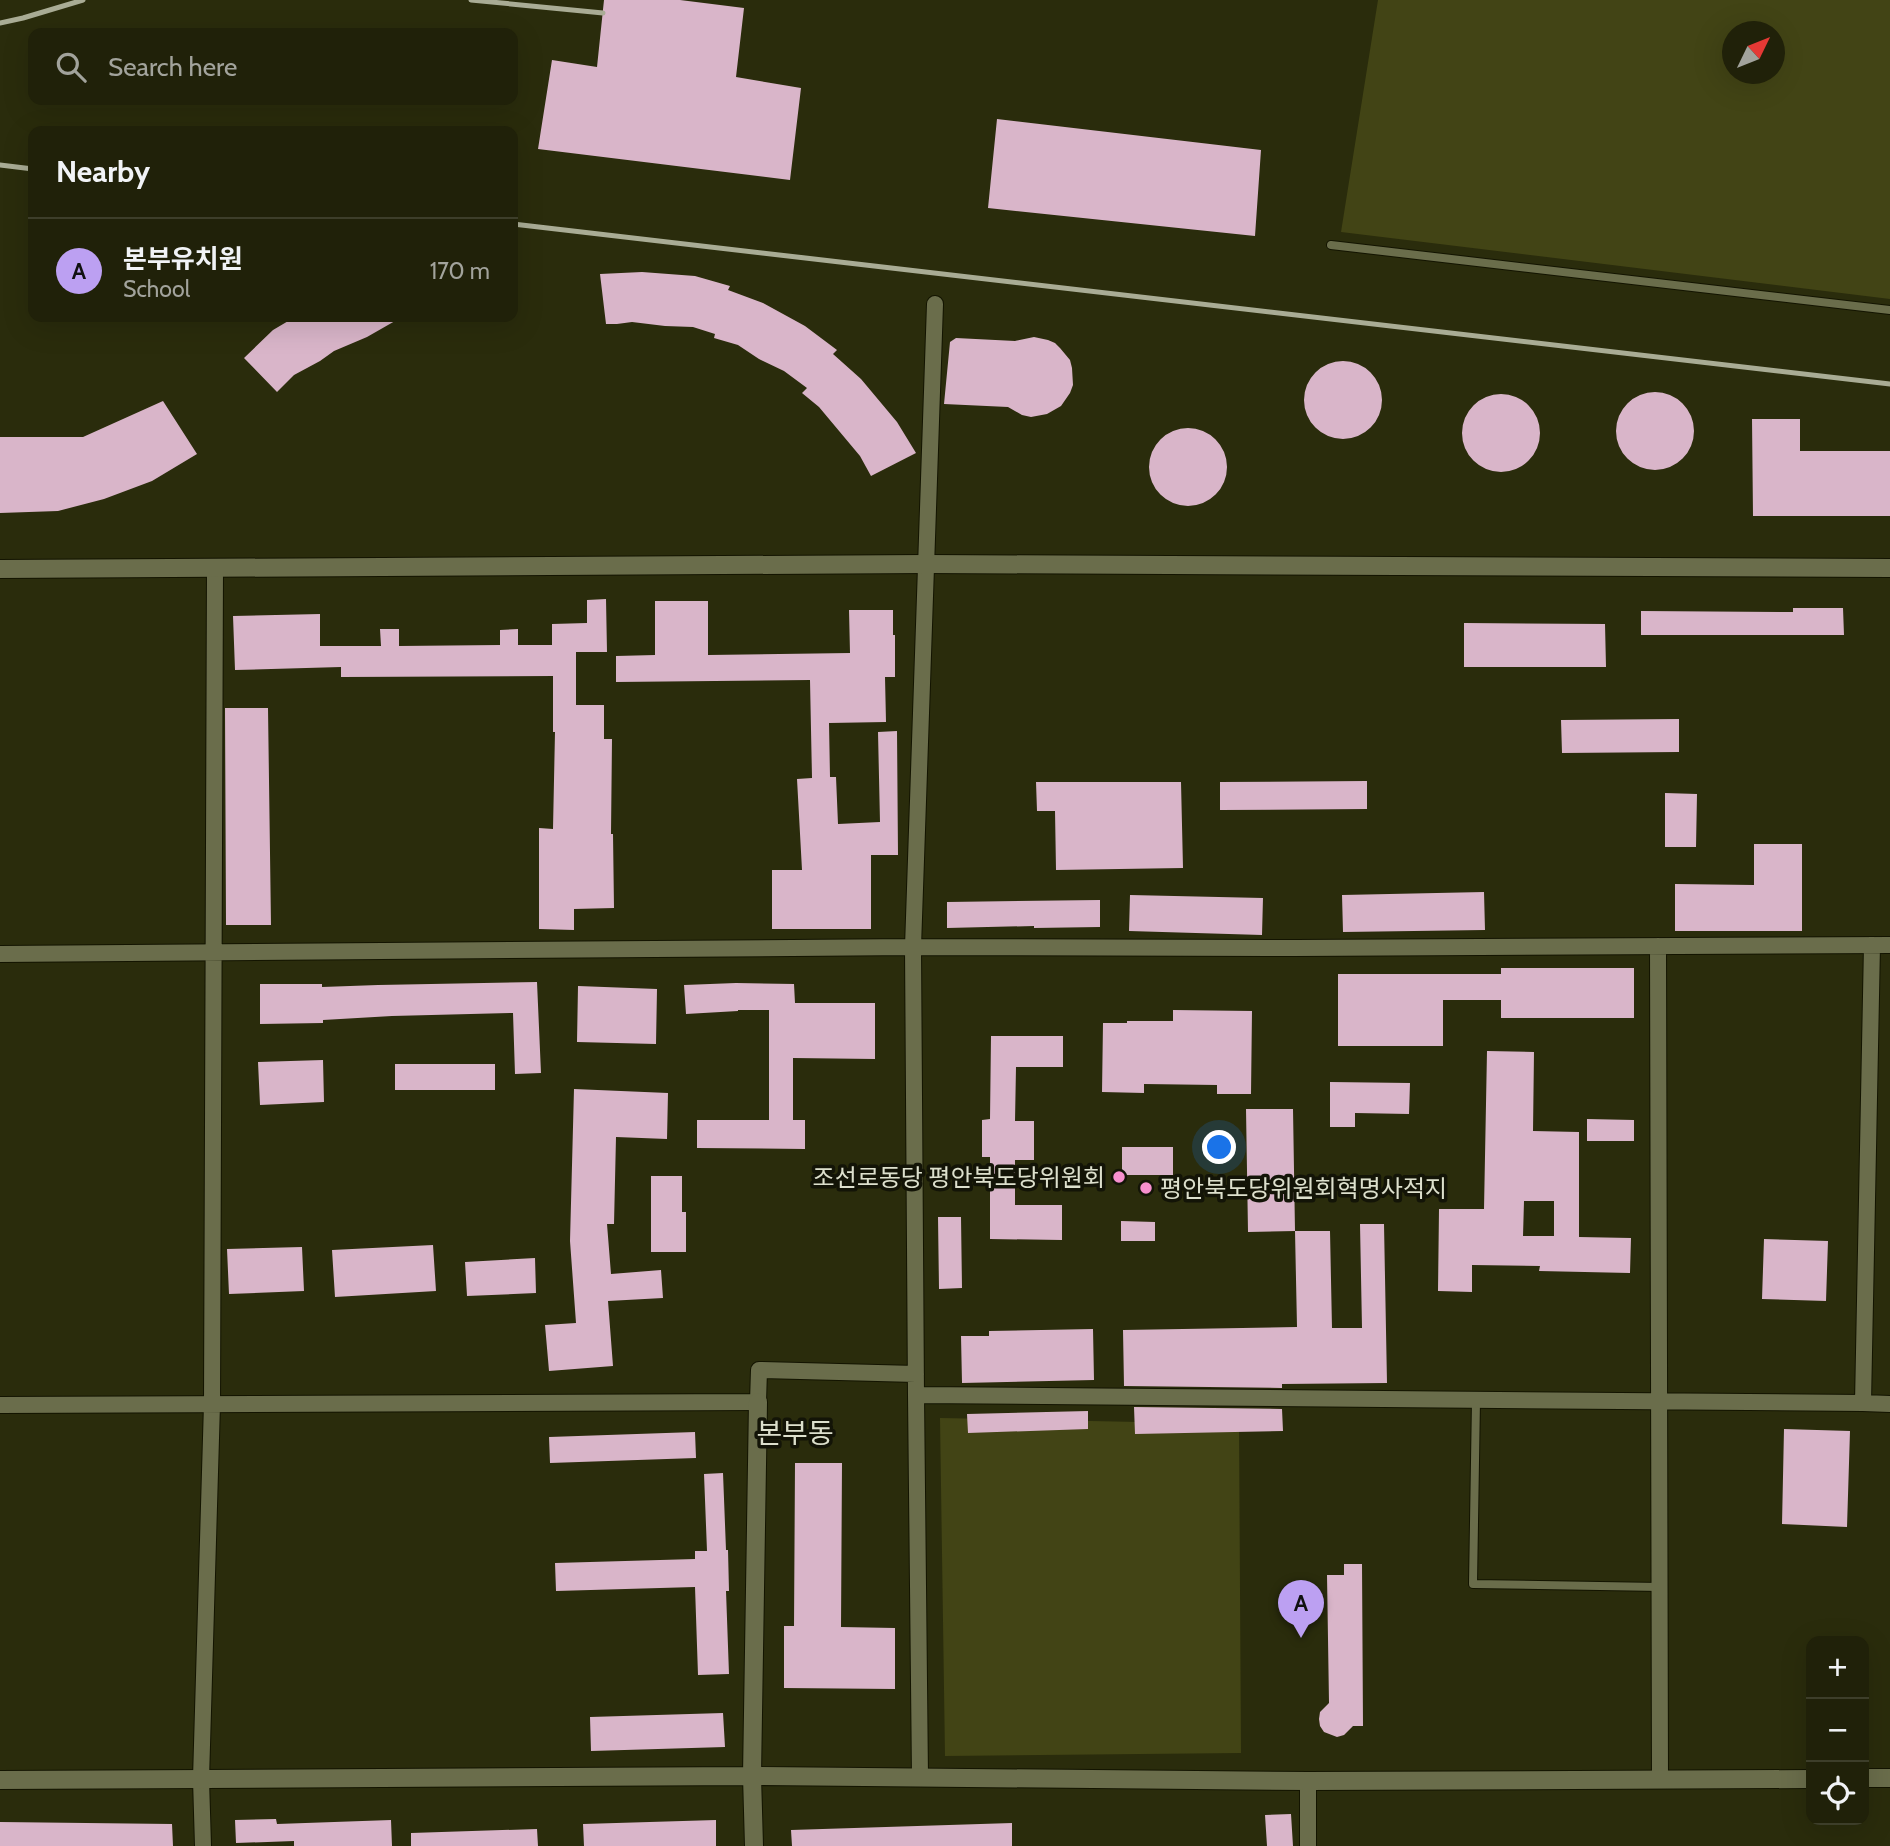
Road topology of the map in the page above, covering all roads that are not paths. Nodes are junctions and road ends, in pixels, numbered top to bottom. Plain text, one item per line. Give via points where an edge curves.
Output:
1 (1331, 245) dead end
2 (935, 304) dead end
3 (1890, 310) edge
4 (926, 564) junction
5 (215, 568) junction
6 (1890, 568) edge
7 (0, 569) edge
8 (1872, 945) junction
9 (1890, 945) edge
10 (1658, 946) junction
11 (913, 947) junction
12 (213, 953) junction
13 (0, 954) edge
14 (916, 1374) junction
15 (916, 1395) junction
16 (1476, 1400) junction
17 (1659, 1401) junction
18 (758, 1402) junction
19 (1863, 1403) junction
20 (212, 1404) junction
21 (1890, 1404) edge
22 (0, 1405) edge
23 (1660, 1587) junction
24 (752, 1776) junction
25 (920, 1777) junction
26 (1869, 1778) edge
27 (1890, 1778) edge
28 (201, 1779) junction
29 (1806, 1779) edge
30 (0, 1780) edge
31 (1660, 1780) junction
32 (1308, 1781) junction
33 (204, 1846) edge
34 (754, 1846) edge
35 (1308, 1846) edge

1 - 3 lane
2 - 4 street
4 - 5 street
4 - 6 street
4 - 11 street
5 - 7 street
5 - 12 street
8 - 9 street
8 - 10 street
8 - 19 street
10 - 11 street
10 - 17 street
11 - 12 street
11 - 14 street
12 - 13 street
12 - 20 street
14 - 15 street
14 - 18 street via 759,1370
15 - 16 street
15 - 25 street
16 - 17 street
16 - 23 lane via 1473,1584
17 - 19 street
17 - 23 street
18 - 20 street
18 - 24 street
19 - 21 street
20 - 22 street
20 - 28 street
23 - 31 street
24 - 25 street
24 - 28 street
24 - 34 street
25 - 32 street
26 - 27 street
28 - 30 street
28 - 33 street
29 - 31 street
31 - 32 street
32 - 35 street

